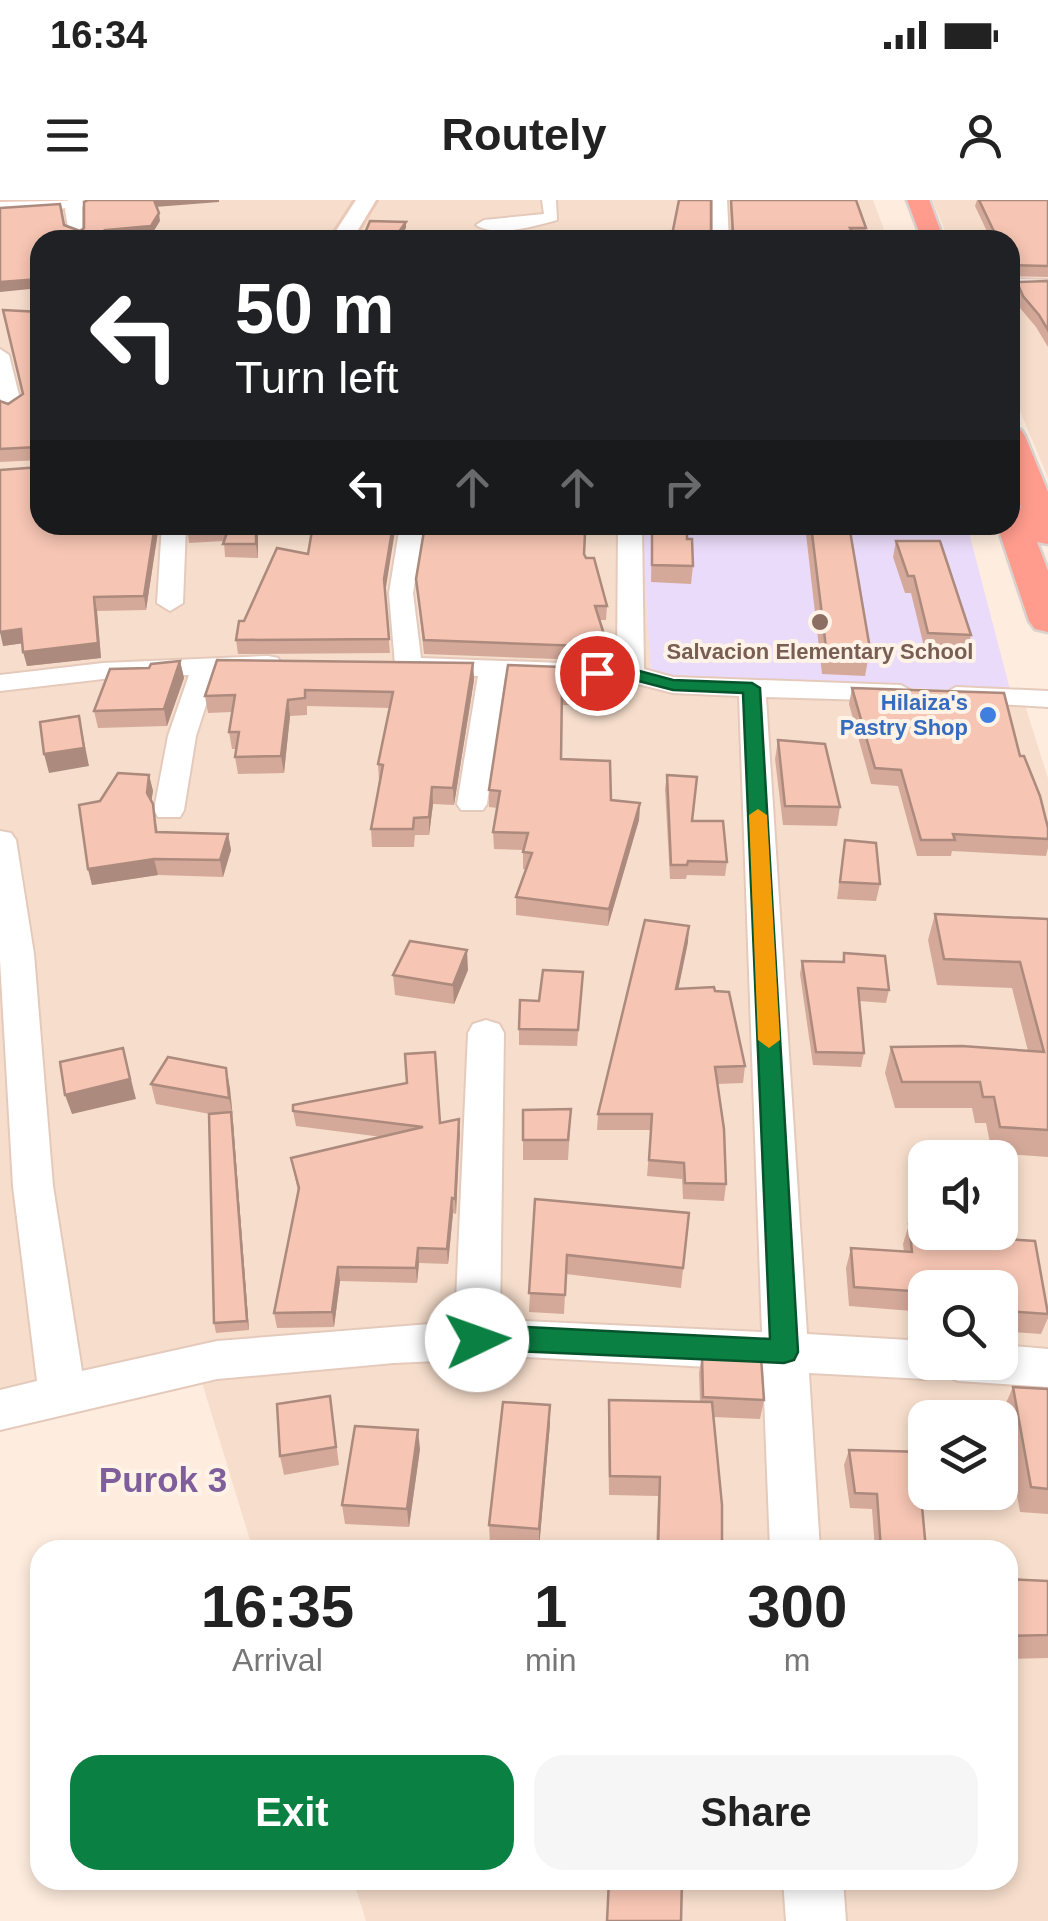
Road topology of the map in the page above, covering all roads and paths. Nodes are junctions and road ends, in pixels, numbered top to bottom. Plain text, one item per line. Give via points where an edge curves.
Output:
1 (80, 200) edge
2 (366, 200) edge
3 (549, 200) edge
4 (720, 200) edge
5 (13, 205) edge
6 (910, 205) edge
7 (484, 225) dead end
8 (77, 230) edge
9 (347, 230) edge
10 (721, 230) edge
11 (911, 230) edge
12 (926, 230) edge
13 (1020, 284) edge
14 (1048, 285) edge
15 (0, 355) edge
16 (7, 396) edge
17 (1020, 477) edge
18 (1020, 527) edge
19 (173, 535) edge
20 (410, 535) edge
21 (630, 535) edge
22 (1041, 552) edge
23 (170, 603) dead end
24 (1048, 621) edge
25 (288, 663) edge
26 (374, 664) edge
27 (206, 666) junction
28 (408, 666) junction
29 (494, 668) junction
30 (632, 674) junction
31 (0, 684) edge
32 (752, 688) junction
33 (1048, 698) edge
34 (472, 804) dead end
35 (169, 810) dead end
36 (0, 840) edge
37 (486, 1033) dead end
38 (477, 1340) junction
39 (784, 1352) junction
40 (908, 1359) edge
41 (1018, 1366) edge
42 (1048, 1368) edge
43 (62, 1393) junction
44 (0, 1410) edge
45 (795, 1540) edge
46 (814, 1890) edge
47 (816, 1921) edge

1 - 5 street
1 - 8 street
2 - 9 street
3 - 7 street via 554,212 542,221
4 - 10 street
6 - 11 highway
6 - 12 highway
13 - 14 street
15 - 16 street
17 - 22 highway
18 - 22 highway
19 - 23 street
20 - 28 street via 401,592
21 - 30 street
22 - 24 highway
25 - 27 street
26 - 28 street
27 - 31 street
27 - 35 street via 182,736
28 - 29 street
29 - 30 street
29 - 34 street
30 - 32 street via 673,685
32 - 33 street
32 - 39 street
36 - 43 street via 18,954 34,1186
37 - 38 street
38 - 39 street
38 - 43 street via 217,1360
39 - 40 street
39 - 45 street
41 - 42 street
43 - 44 street
46 - 47 street

